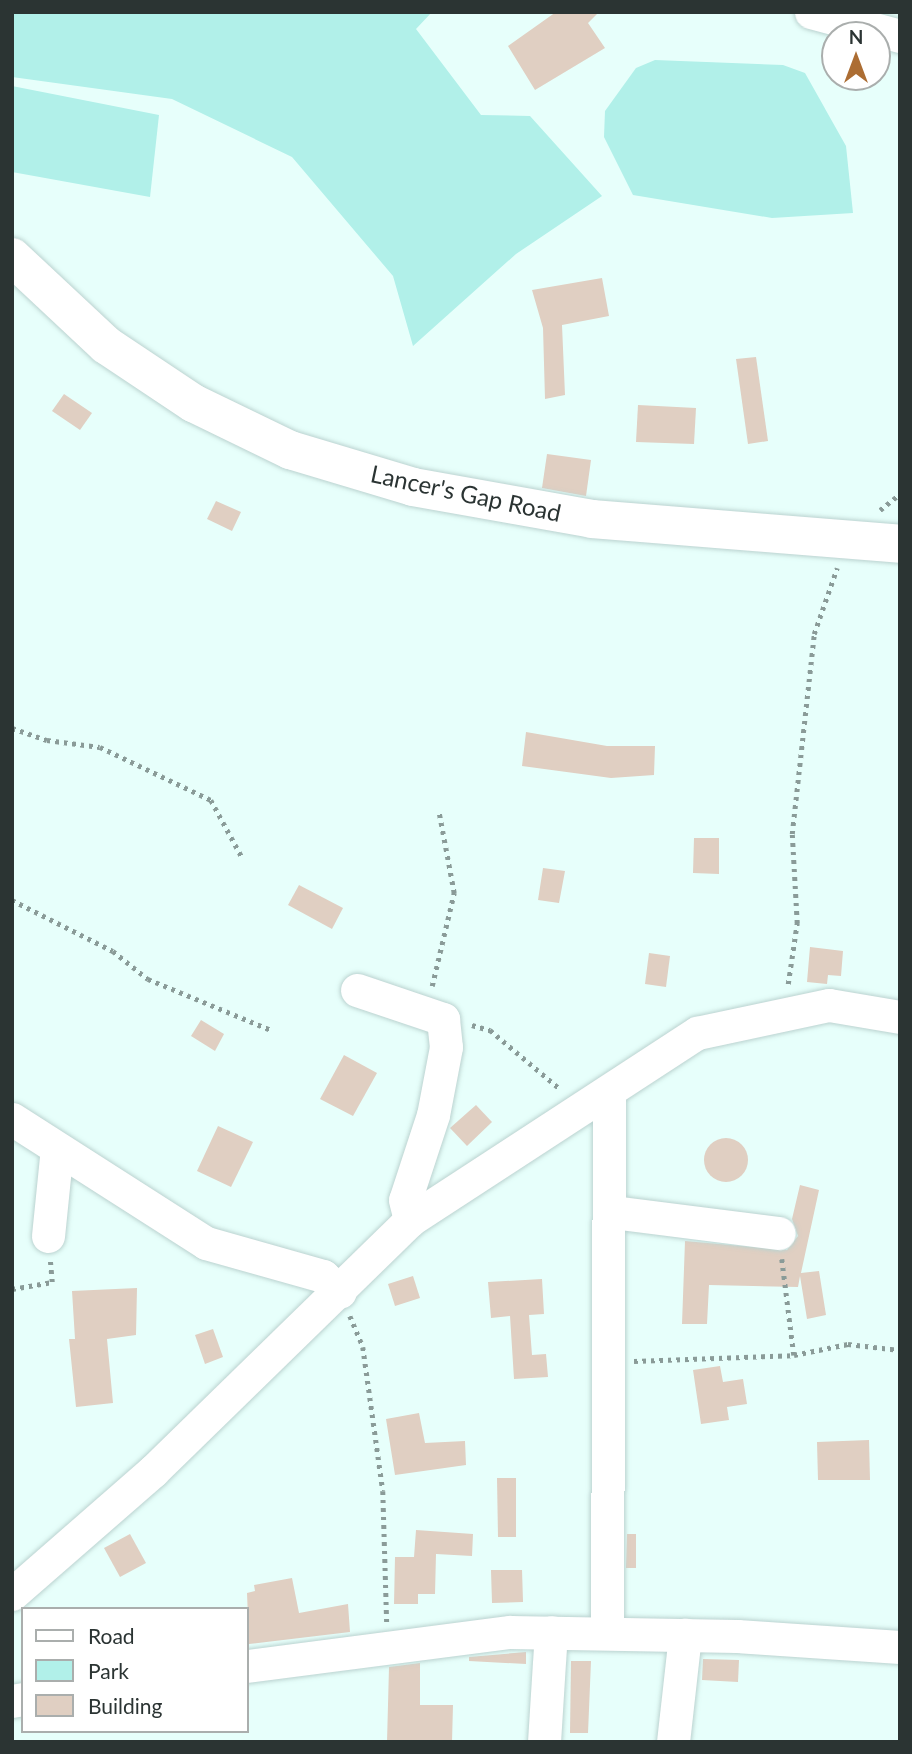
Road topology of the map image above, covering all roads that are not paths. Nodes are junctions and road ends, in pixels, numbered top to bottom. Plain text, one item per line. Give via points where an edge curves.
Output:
1 (811, 12) edge
2 (900, 36) edge
3 (12, 257) edge
4 (900, 544) edge
5 (357, 990) dead end
6 (900, 1017) edge
7 (609, 1091) junction
8 (12, 1119) edge
9 (57, 1148) junction
10 (612, 1212) junction
11 (410, 1220) junction
12 (779, 1234) road end
13 (48, 1236) road end
14 (340, 1293) junction
15 (12, 1594) edge
16 (551, 1632) junction
17 (607, 1632) junction
18 (685, 1634) junction
19 (900, 1647) edge
20 (248, 1666) edge
21 (544, 1742) edge
22 (673, 1742) edge

1 - 2 street
3 - 4 main road, Lancer's Gap Road via 106,345 193,403 290,450 414,487 592,519
5 - 11 street via 433,1016 446,1047 433,1115 405,1200
6 - 7 street via 829,1005 697,1033
7 - 10 street via 605,1138
7 - 11 street
8 - 9 street
9 - 13 street
9 - 14 street via 206,1243 323,1276
10 - 12 street
10 - 17 street via 605,1362
11 - 14 street
14 - 15 street via 153,1471
16 - 17 street
16 - 20 street via 387,1644
16 - 21 street
17 - 18 street
18 - 19 street
18 - 22 street

